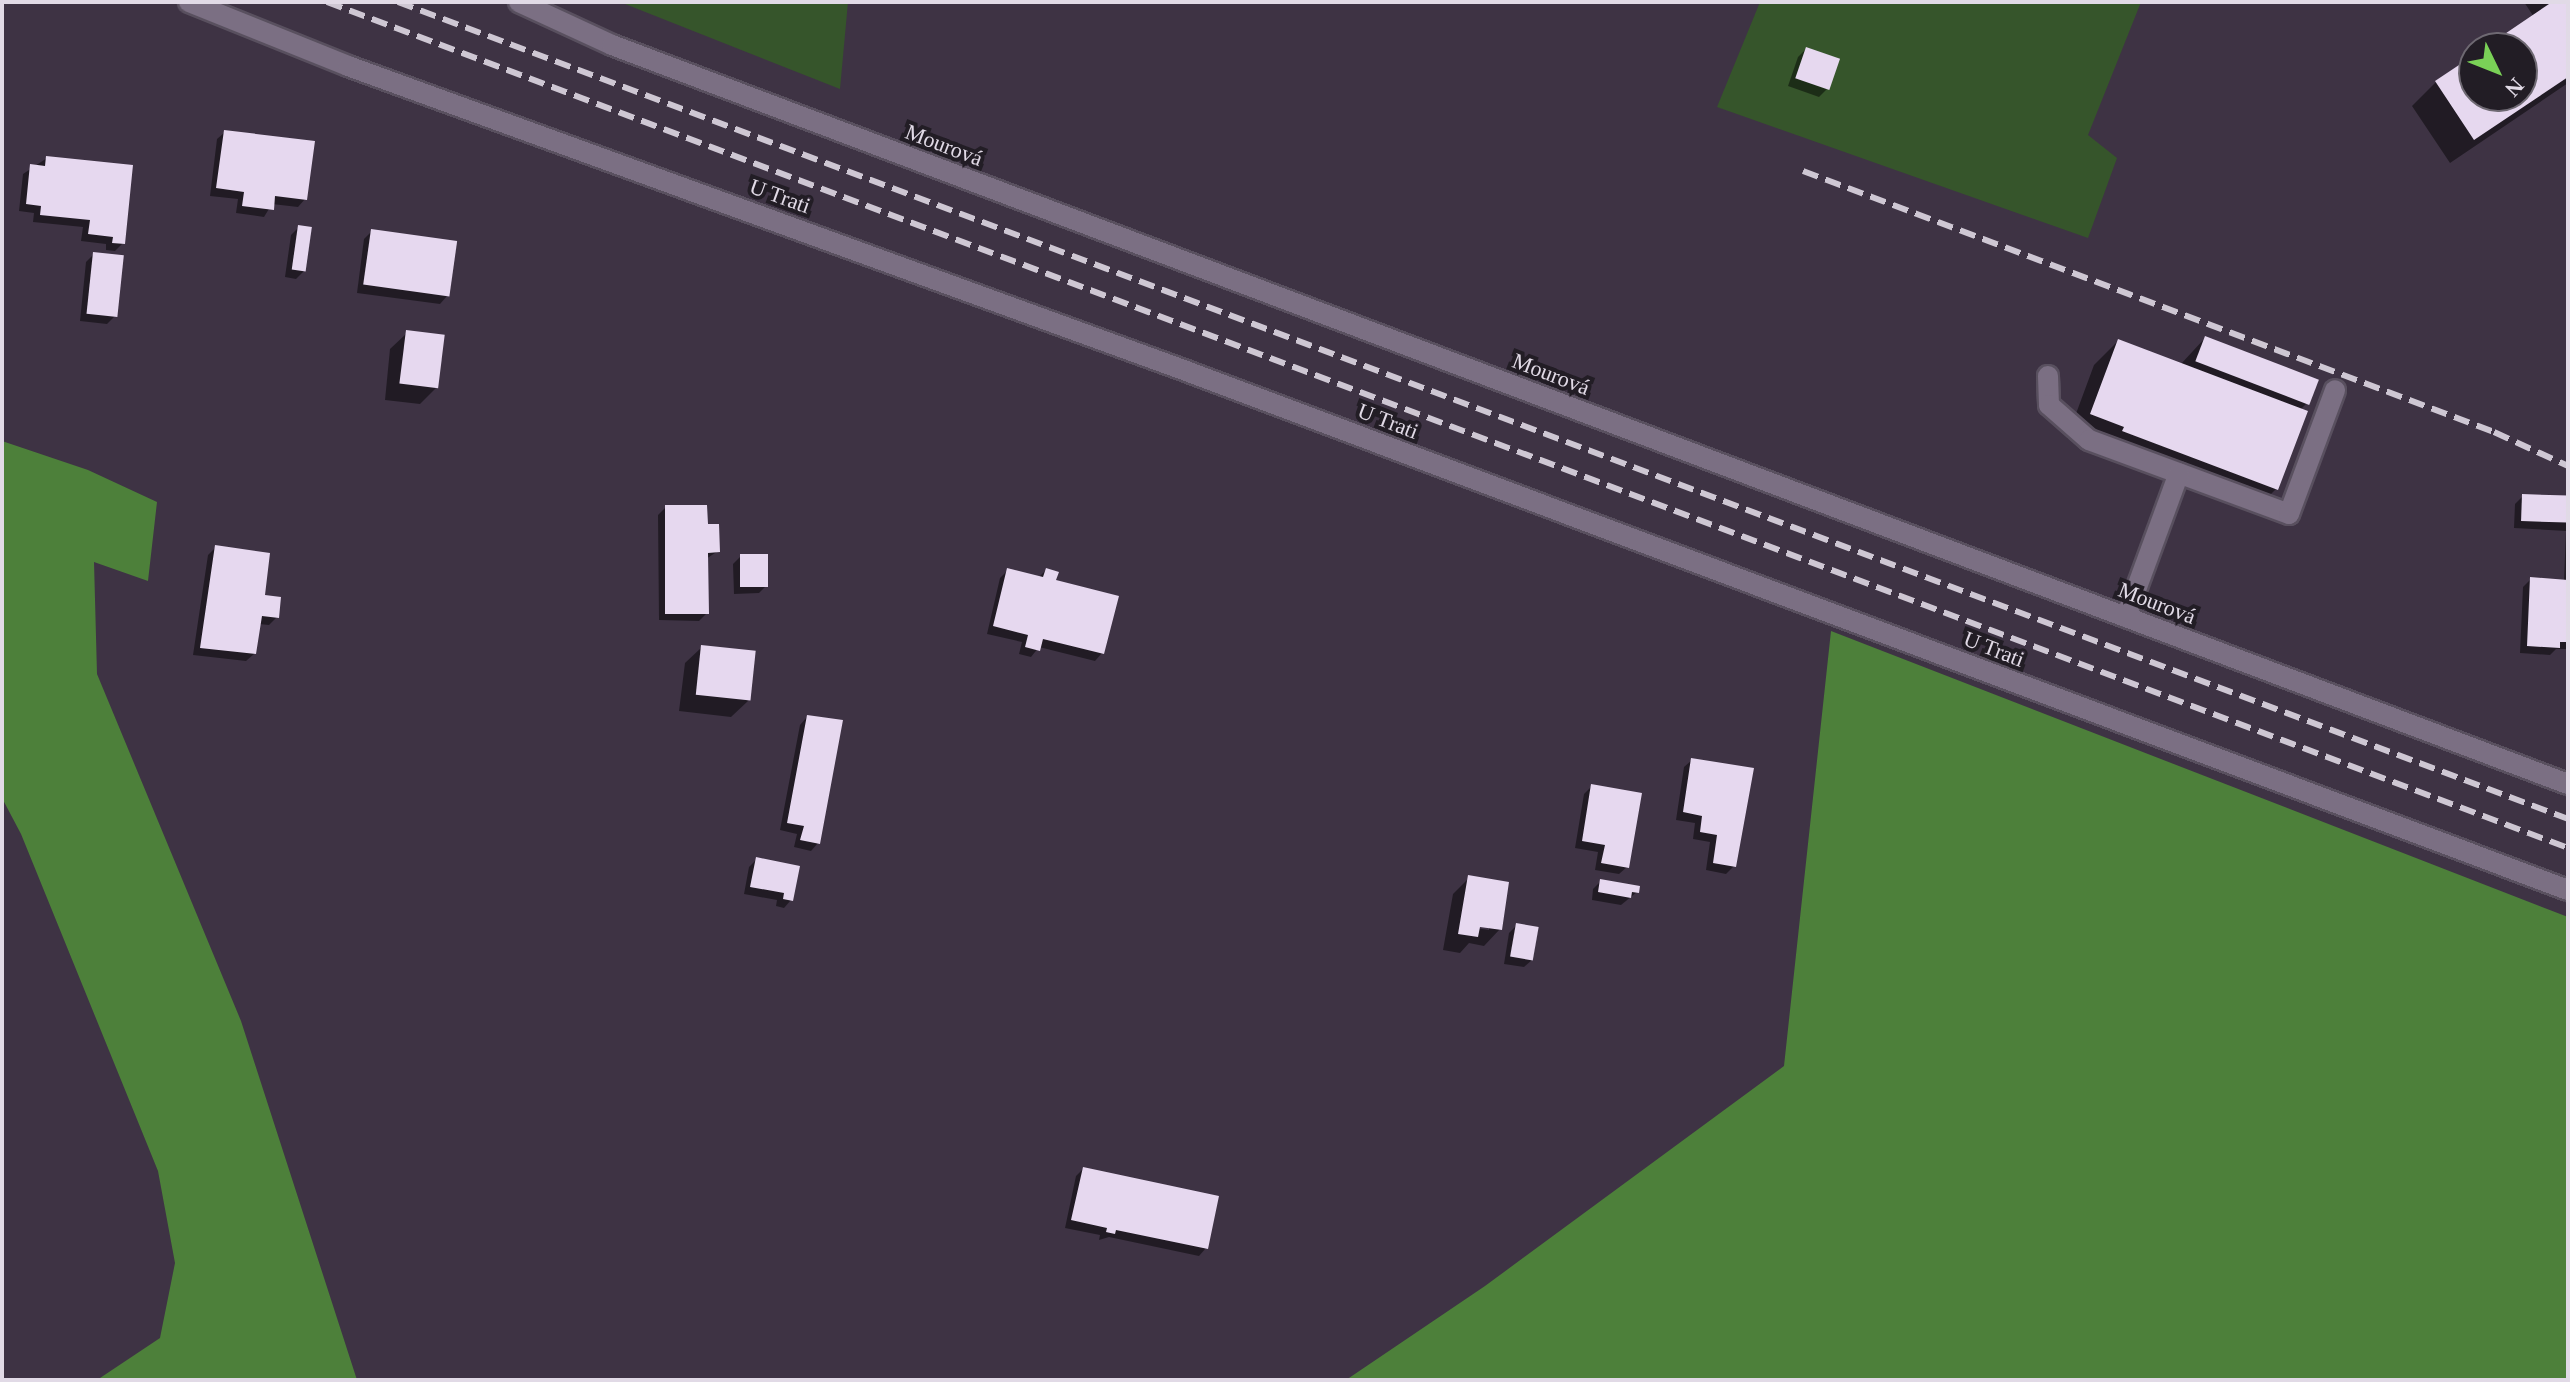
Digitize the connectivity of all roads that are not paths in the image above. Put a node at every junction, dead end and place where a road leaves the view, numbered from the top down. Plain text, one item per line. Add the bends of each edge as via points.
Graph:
1 (189, 2) edge
2 (519, 2) edge
3 (2048, 376) dead end
4 (2335, 390) dead end
5 (2179, 473) junction
6 (2126, 617) junction
7 (2568, 784) edge
8 (2568, 890) edge

1 - 8 street, U Trati via 348,66 1189,372
2 - 6 street, Mourová via 612,45
3 - 5 street via 2049,405 2089,440
4 - 5 street via 2289,514
5 - 6 street
6 - 7 street, Mourová

